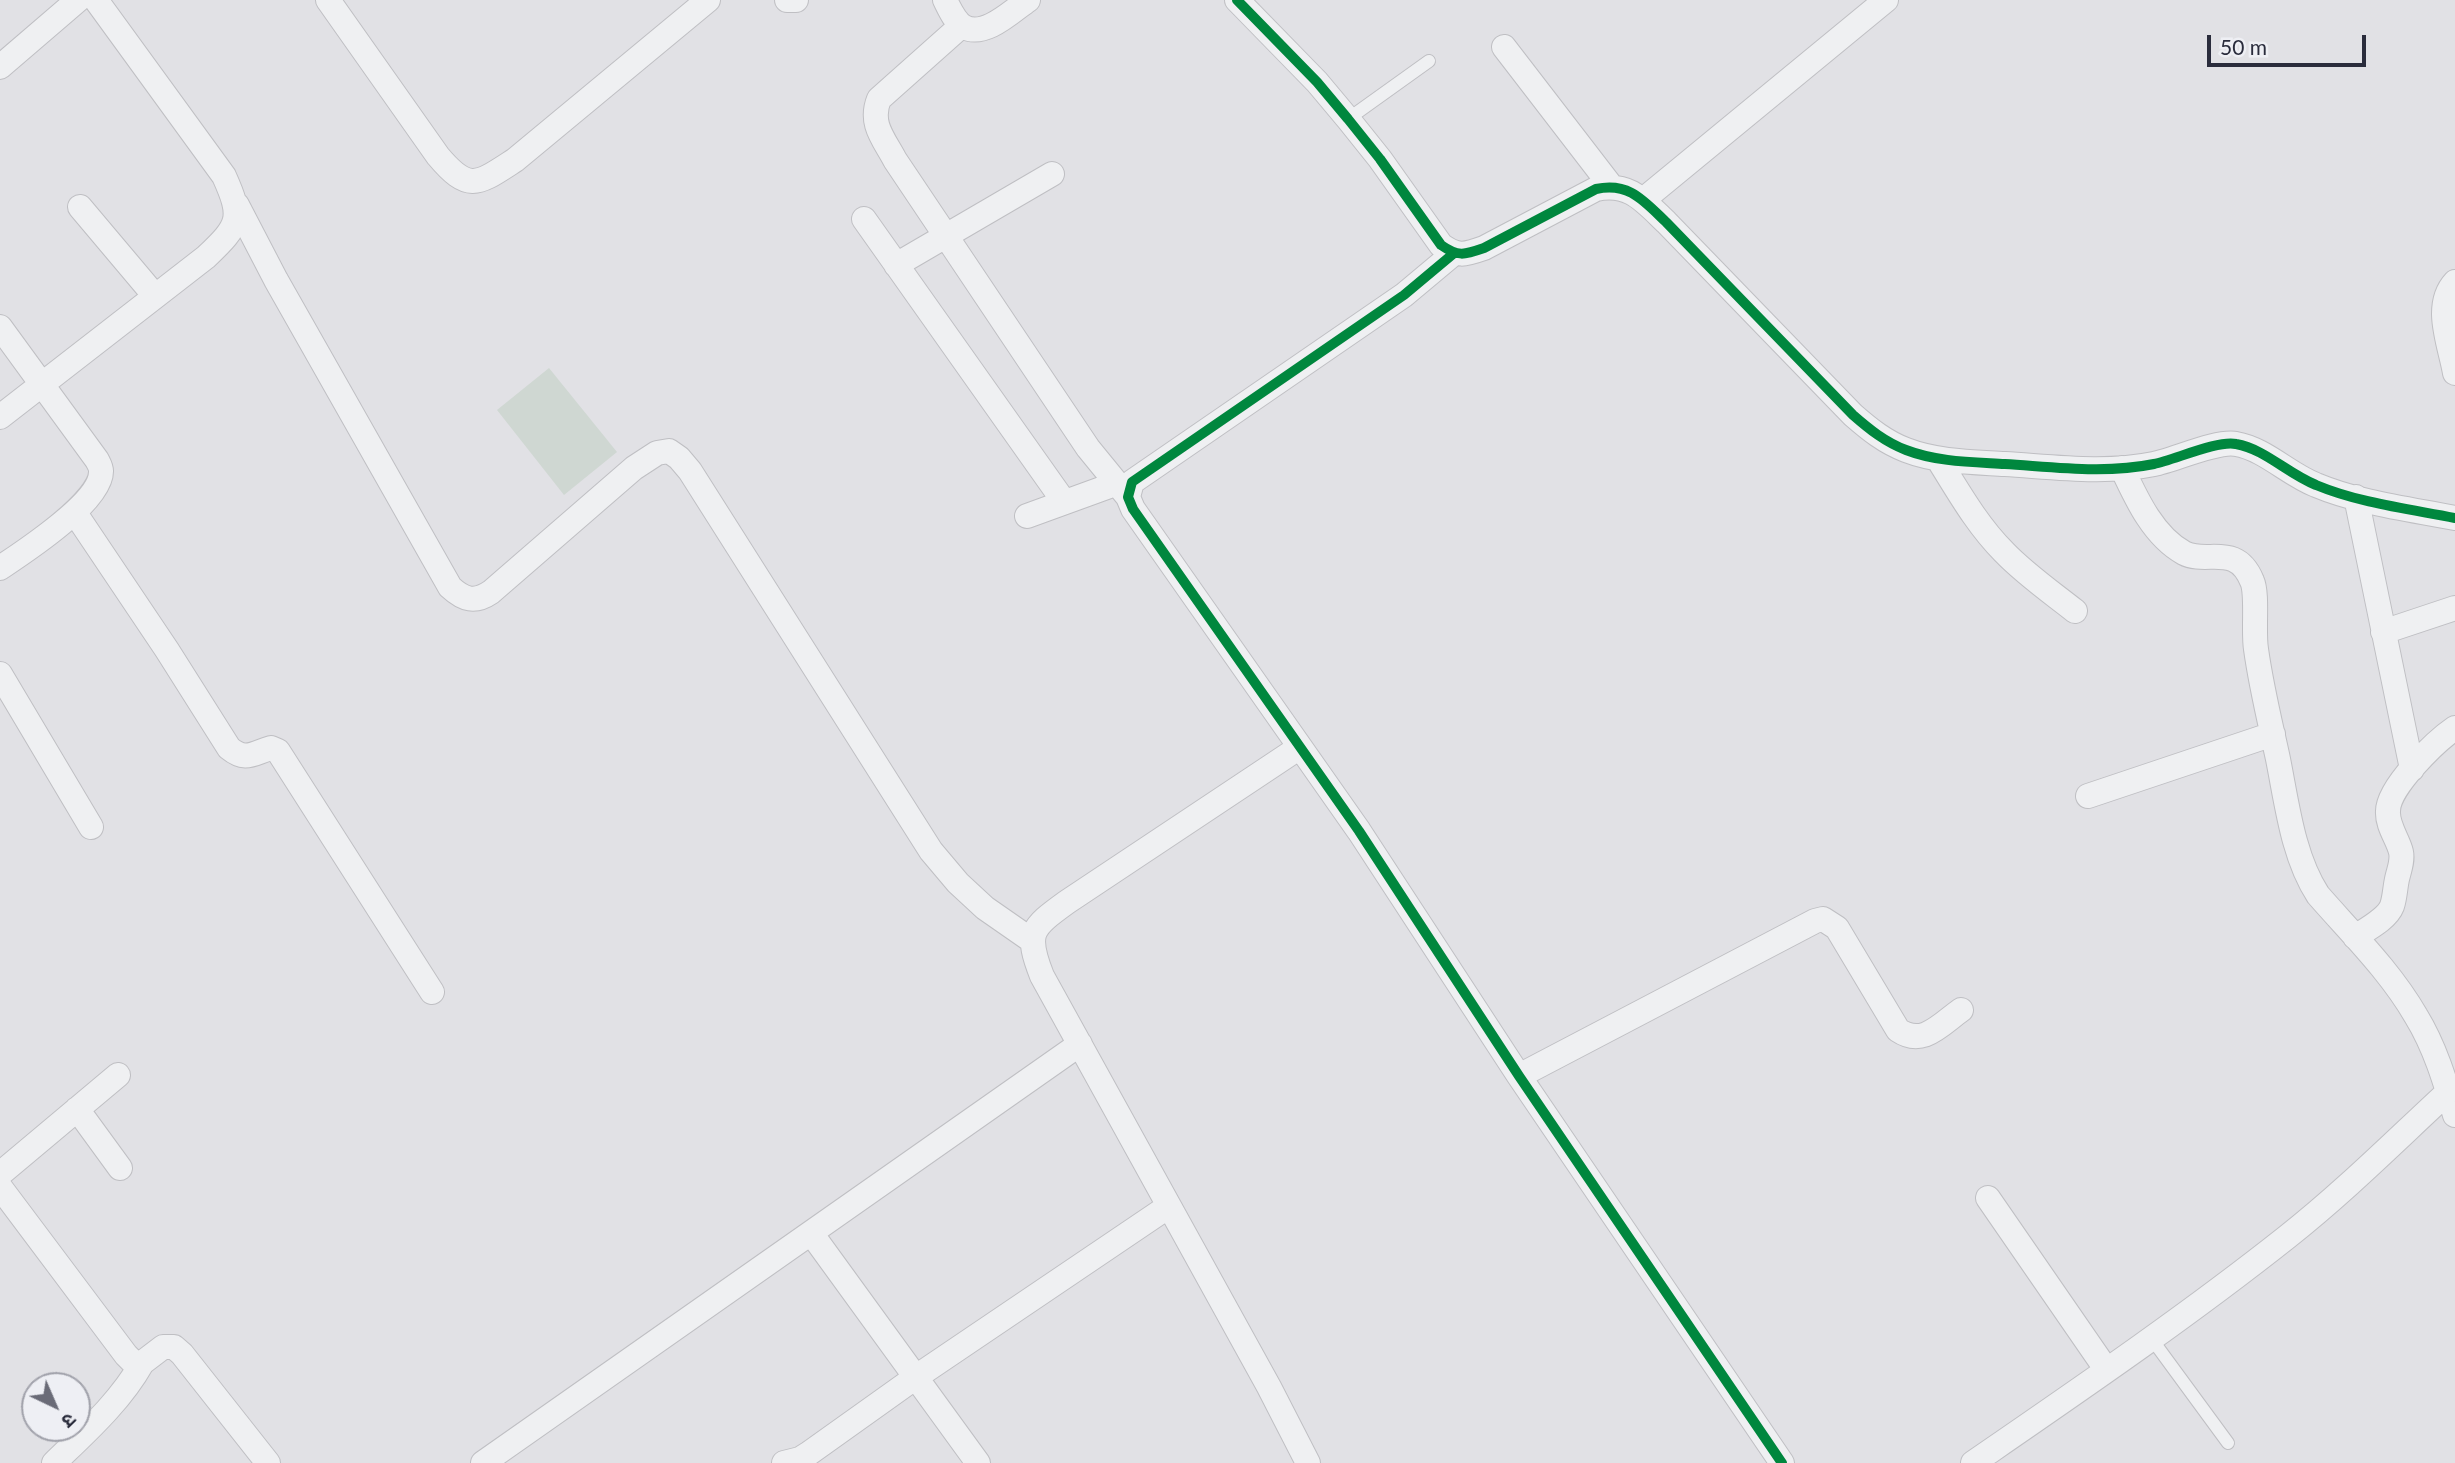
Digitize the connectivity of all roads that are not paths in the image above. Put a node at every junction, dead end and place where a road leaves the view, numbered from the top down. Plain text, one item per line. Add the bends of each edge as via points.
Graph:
1 (78, 0) edge
2 (96, 0) edge
3 (328, 0) edge
4 (708, 0) edge
5 (787, 0) edge
6 (796, 0) edge
7 (944, 0) edge
8 (1028, 0) edge
9 (1237, 0) edge
10 (1886, 0) edge
11 (961, 26) junction
12 (1504, 47) dead end
13 (1429, 61) dead end
14 (0, 66) edge
15 (1348, 119) junction
16 (1052, 174) dead end
17 (1611, 186) junction
18 (1643, 201) junction
19 (237, 205) junction
20 (80, 206) dead end
21 (864, 219) dead end
22 (946, 236) junction
23 (1453, 254) junction
24 (896, 264) junction
25 (2455, 282) edge
26 (155, 296) junction
27 (0, 327) edge
28 (2455, 373) edge
29 (41, 383) junction
30 (0, 417) edge
31 (1938, 459) junction
32 (2122, 468) junction
33 (1122, 491) junction
34 (1060, 496) dead end
35 (2356, 497) junction
36 (75, 513) junction
37 (1027, 516) dead end
38 (2453, 521) edge
39 (0, 568) edge
40 (2455, 608) edge
41 (2075, 611) dead end
42 (2383, 632) junction
43 (0, 674) edge
44 (2455, 729) edge
45 (2273, 734) junction
46 (1300, 747) junction
47 (2412, 769) junction
48 (2088, 796) dead end
49 (91, 827) dead end
50 (2356, 937) junction
51 (1031, 940) junction
52 (432, 992) dead end
53 (1961, 1010) dead end
54 (1080, 1044) junction
55 (118, 1075) dead end
56 (1519, 1076) junction
57 (2452, 1103) edge
58 (77, 1109) junction
59 (120, 1168) dead end
60 (0, 1174) edge
61 (0, 1187) edge
62 (1988, 1198) dead end
63 (1169, 1206) junction
64 (811, 1233) junction
65 (2151, 1338) junction
66 (142, 1363) junction
67 (2106, 1369) junction
68 (916, 1377) junction
69 (2228, 1443) dead end
70 (1975, 1462) edge
71 (54, 1463) edge
72 (268, 1463) edge
73 (483, 1463) edge
74 (784, 1463) edge
75 (978, 1463) edge
76 (1308, 1463) edge
77 (1782, 1463) edge

1 - 14 street
2 - 19 street via 224,176
3 - 4 street via 438,156 455,176 471,181 486,179 515,160
5 - 6 street
7 - 11 street
8 - 11 street via 982,28
9 - 15 street
10 - 18 street
11 - 22 street via 879,99 874,112 895,160
12 - 17 street
13 - 15 lane
15 - 23 street via 1431,233
16 - 22 street
17 - 18 street via 1623,187
17 - 23 street via 1596,189 1484,248
18 - 31 street via 1853,415 1895,445
19 - 26 street via 236,222 226,238
19 - 51 street via 450,587 473,600 491,592 634,468 656,453 669,451 690,471 932,851 985,908
20 - 26 street
21 - 24 street
22 - 24 street
22 - 33 street via 1087,448
23 - 33 street via 1421,282
24 - 34 street
25 - 28 street via 2447,291 2443,314
26 - 29 street
27 - 29 street
29 - 30 street
29 - 36 street via 101,471
31 - 32 street
31 - 41 street via 2001,550
32 - 35 street via 2232,443 2257,451 2316,485
32 - 45 street via 2141,508 2172,544 2191,556 2229,557 2249,574 2254,584 2256,651
33 - 37 street
33 - 46 street
35 - 38 street
35 - 42 street
36 - 39 street
36 - 52 street via 229,748 246,757 271,748 278,751
40 - 42 street
42 - 47 street
43 - 49 street
44 - 47 street
45 - 48 street
45 - 50 street via 2309,881
46 - 51 street via 1045,918
46 - 56 street
47 - 50 street via 2387,809 2402,853 2393,904
50 - 57 street via 2417,1017 2442,1069
51 - 54 street via 1042,976
53 - 56 street via 1929,1033 1908,1037 1898,1030 1837,928 1823,919
54 - 63 street
54 - 64 street
55 - 58 street
56 - 77 street
57 - 65 street
58 - 59 street
58 - 60 street
61 - 66 street via 126,1355 134,1363
62 - 67 street
63 - 68 street
63 - 76 street
64 - 68 street
64 - 73 street
65 - 67 street
65 - 69 lane
66 - 71 street via 117,1400
66 - 72 street via 163,1347 174,1347 183,1354
67 - 70 street
68 - 74 street via 800,1459
68 - 75 street

